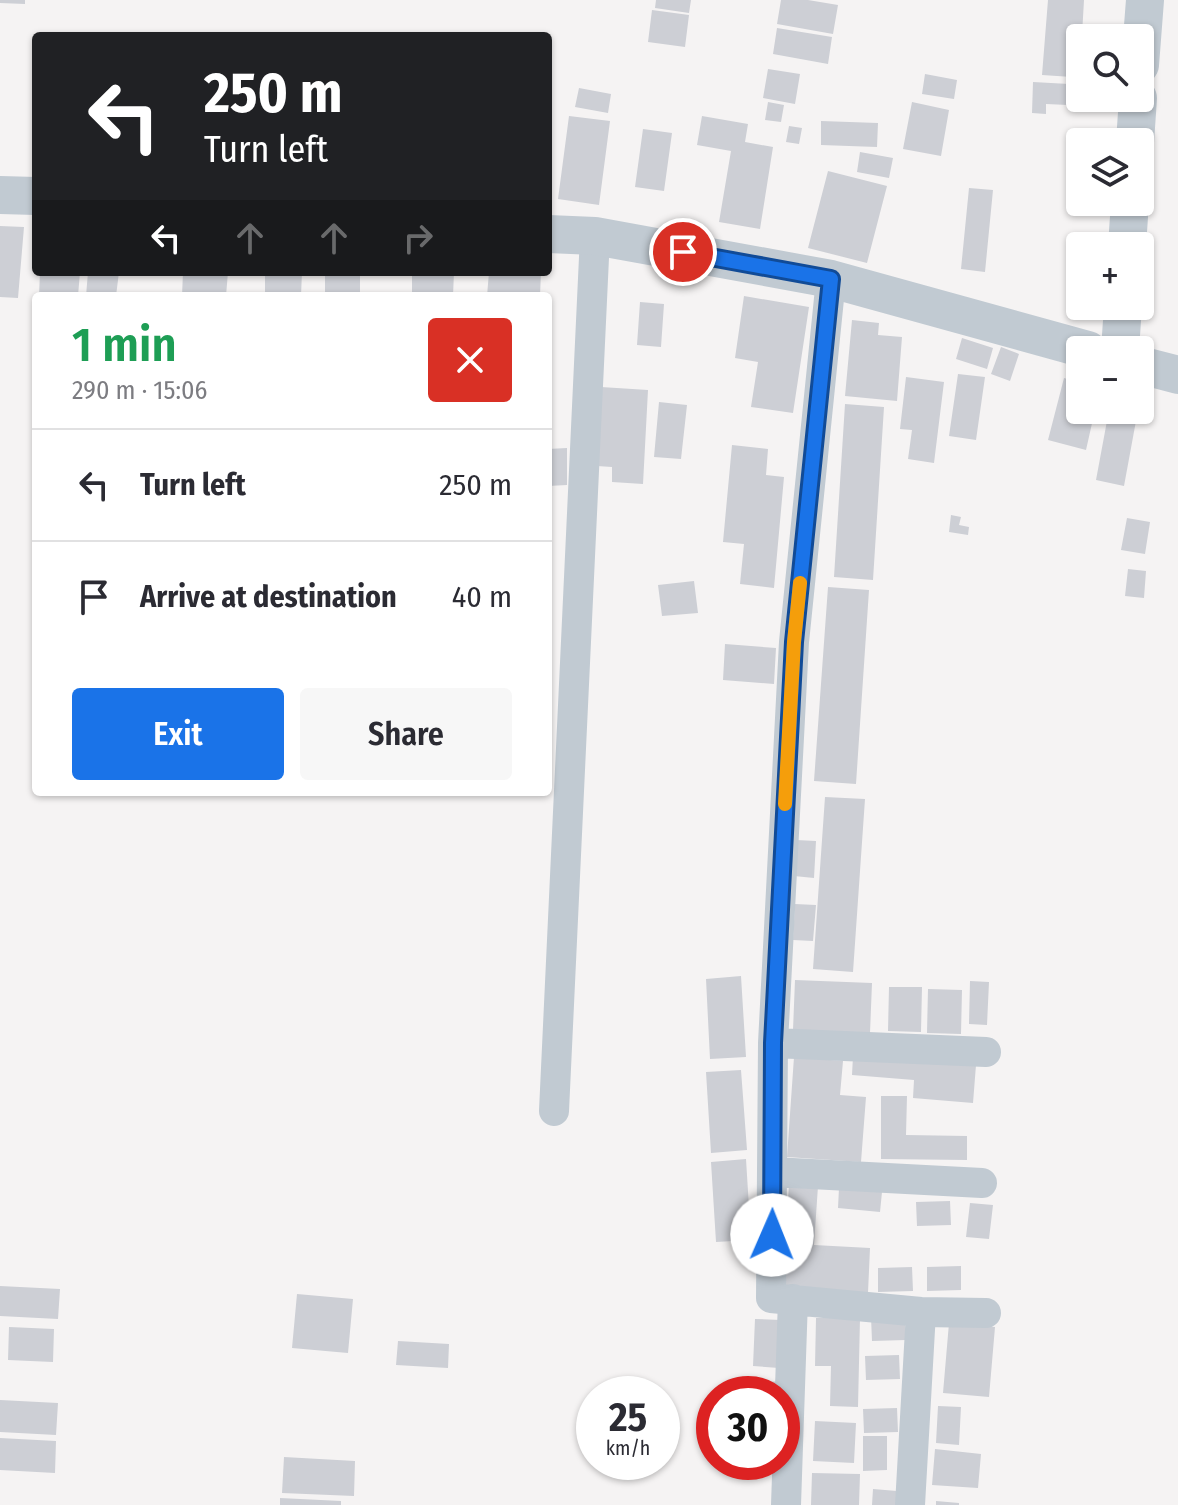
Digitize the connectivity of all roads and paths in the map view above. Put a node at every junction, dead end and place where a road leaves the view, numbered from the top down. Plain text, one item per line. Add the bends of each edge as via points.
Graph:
1 (1145, 0) edge
2 (1143, 24) edge
3 (0, 195) edge
4 (32, 196) edge
5 (552, 234) edge
6 (595, 236) junction
7 (831, 279) junction
8 (1066, 344) edge
9 (1154, 369) edge
10 (1178, 375) edge
11 (773, 1043) junction
12 (986, 1052) dead end
13 (554, 1111) dead end
14 (773, 1172) junction
15 (982, 1183) dead end
16 (793, 1299) junction
17 (921, 1312) junction
18 (986, 1313) dead end
19 (786, 1505) edge
20 (910, 1505) edge

1 - 2 street
3 - 4 street
5 - 6 street
6 - 7 street
6 - 13 street
7 - 8 street
7 - 11 street via 794,642
9 - 10 street
11 - 12 street
11 - 14 street
14 - 15 street
14 - 16 street via 771,1298
16 - 17 street
16 - 19 street
17 - 18 street
17 - 20 street

